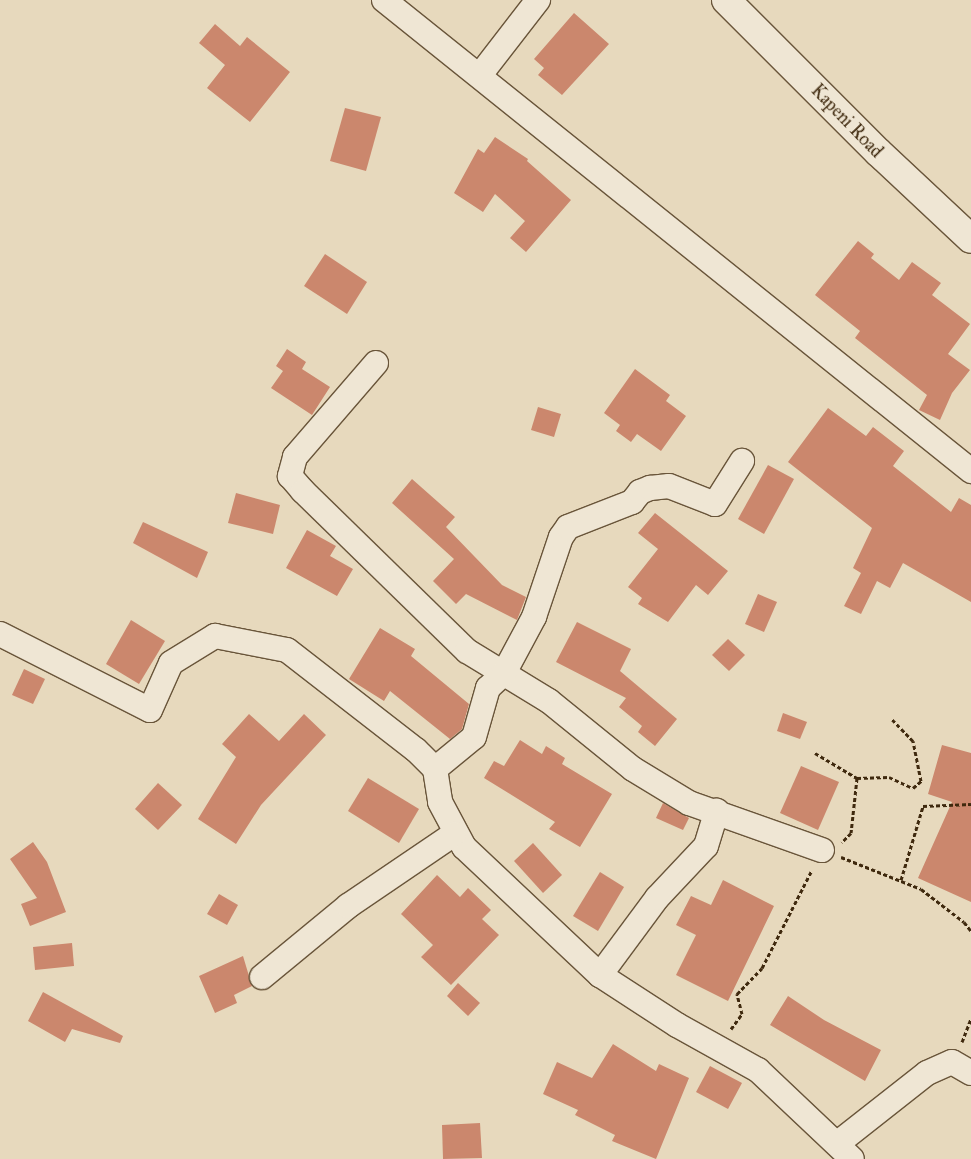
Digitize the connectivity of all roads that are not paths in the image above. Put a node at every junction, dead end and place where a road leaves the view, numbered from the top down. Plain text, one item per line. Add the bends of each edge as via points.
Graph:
1 (384, 0) edge
2 (538, 0) edge
3 (726, 0) edge
4 (480, 75) junction
5 (971, 239) edge
6 (376, 363) dead end
7 (742, 460) dead end
8 (971, 471) edge
9 (0, 634) edge
10 (504, 673) junction
11 (435, 769) junction
12 (717, 811) junction
13 (454, 834) junction
14 (822, 850) road end
15 (600, 975) junction
16 (262, 977) dead end
17 (971, 1073) edge
18 (845, 1151) edge

1 - 4 street
2 - 4 street
3 - 5 main road, Kapeni Road via 878,152
4 - 8 street
6 - 10 street via 295,456 290,476 428,617 467,651
7 - 10 street via 715,504 669,486 650,488 627,505 568,527 561,538 534,617
9 - 11 street via 150,710 172,663 215,636 287,650 416,750
10 - 11 street via 488,688 474,736
10 - 12 street via 564,713 634,769 689,803
11 - 13 street via 440,802
12 - 14 street
12 - 15 street via 706,846 657,898
13 - 15 street
13 - 16 street via 348,906
15 - 18 street via 758,1070
17 - 18 street via 952,1062 927,1073

